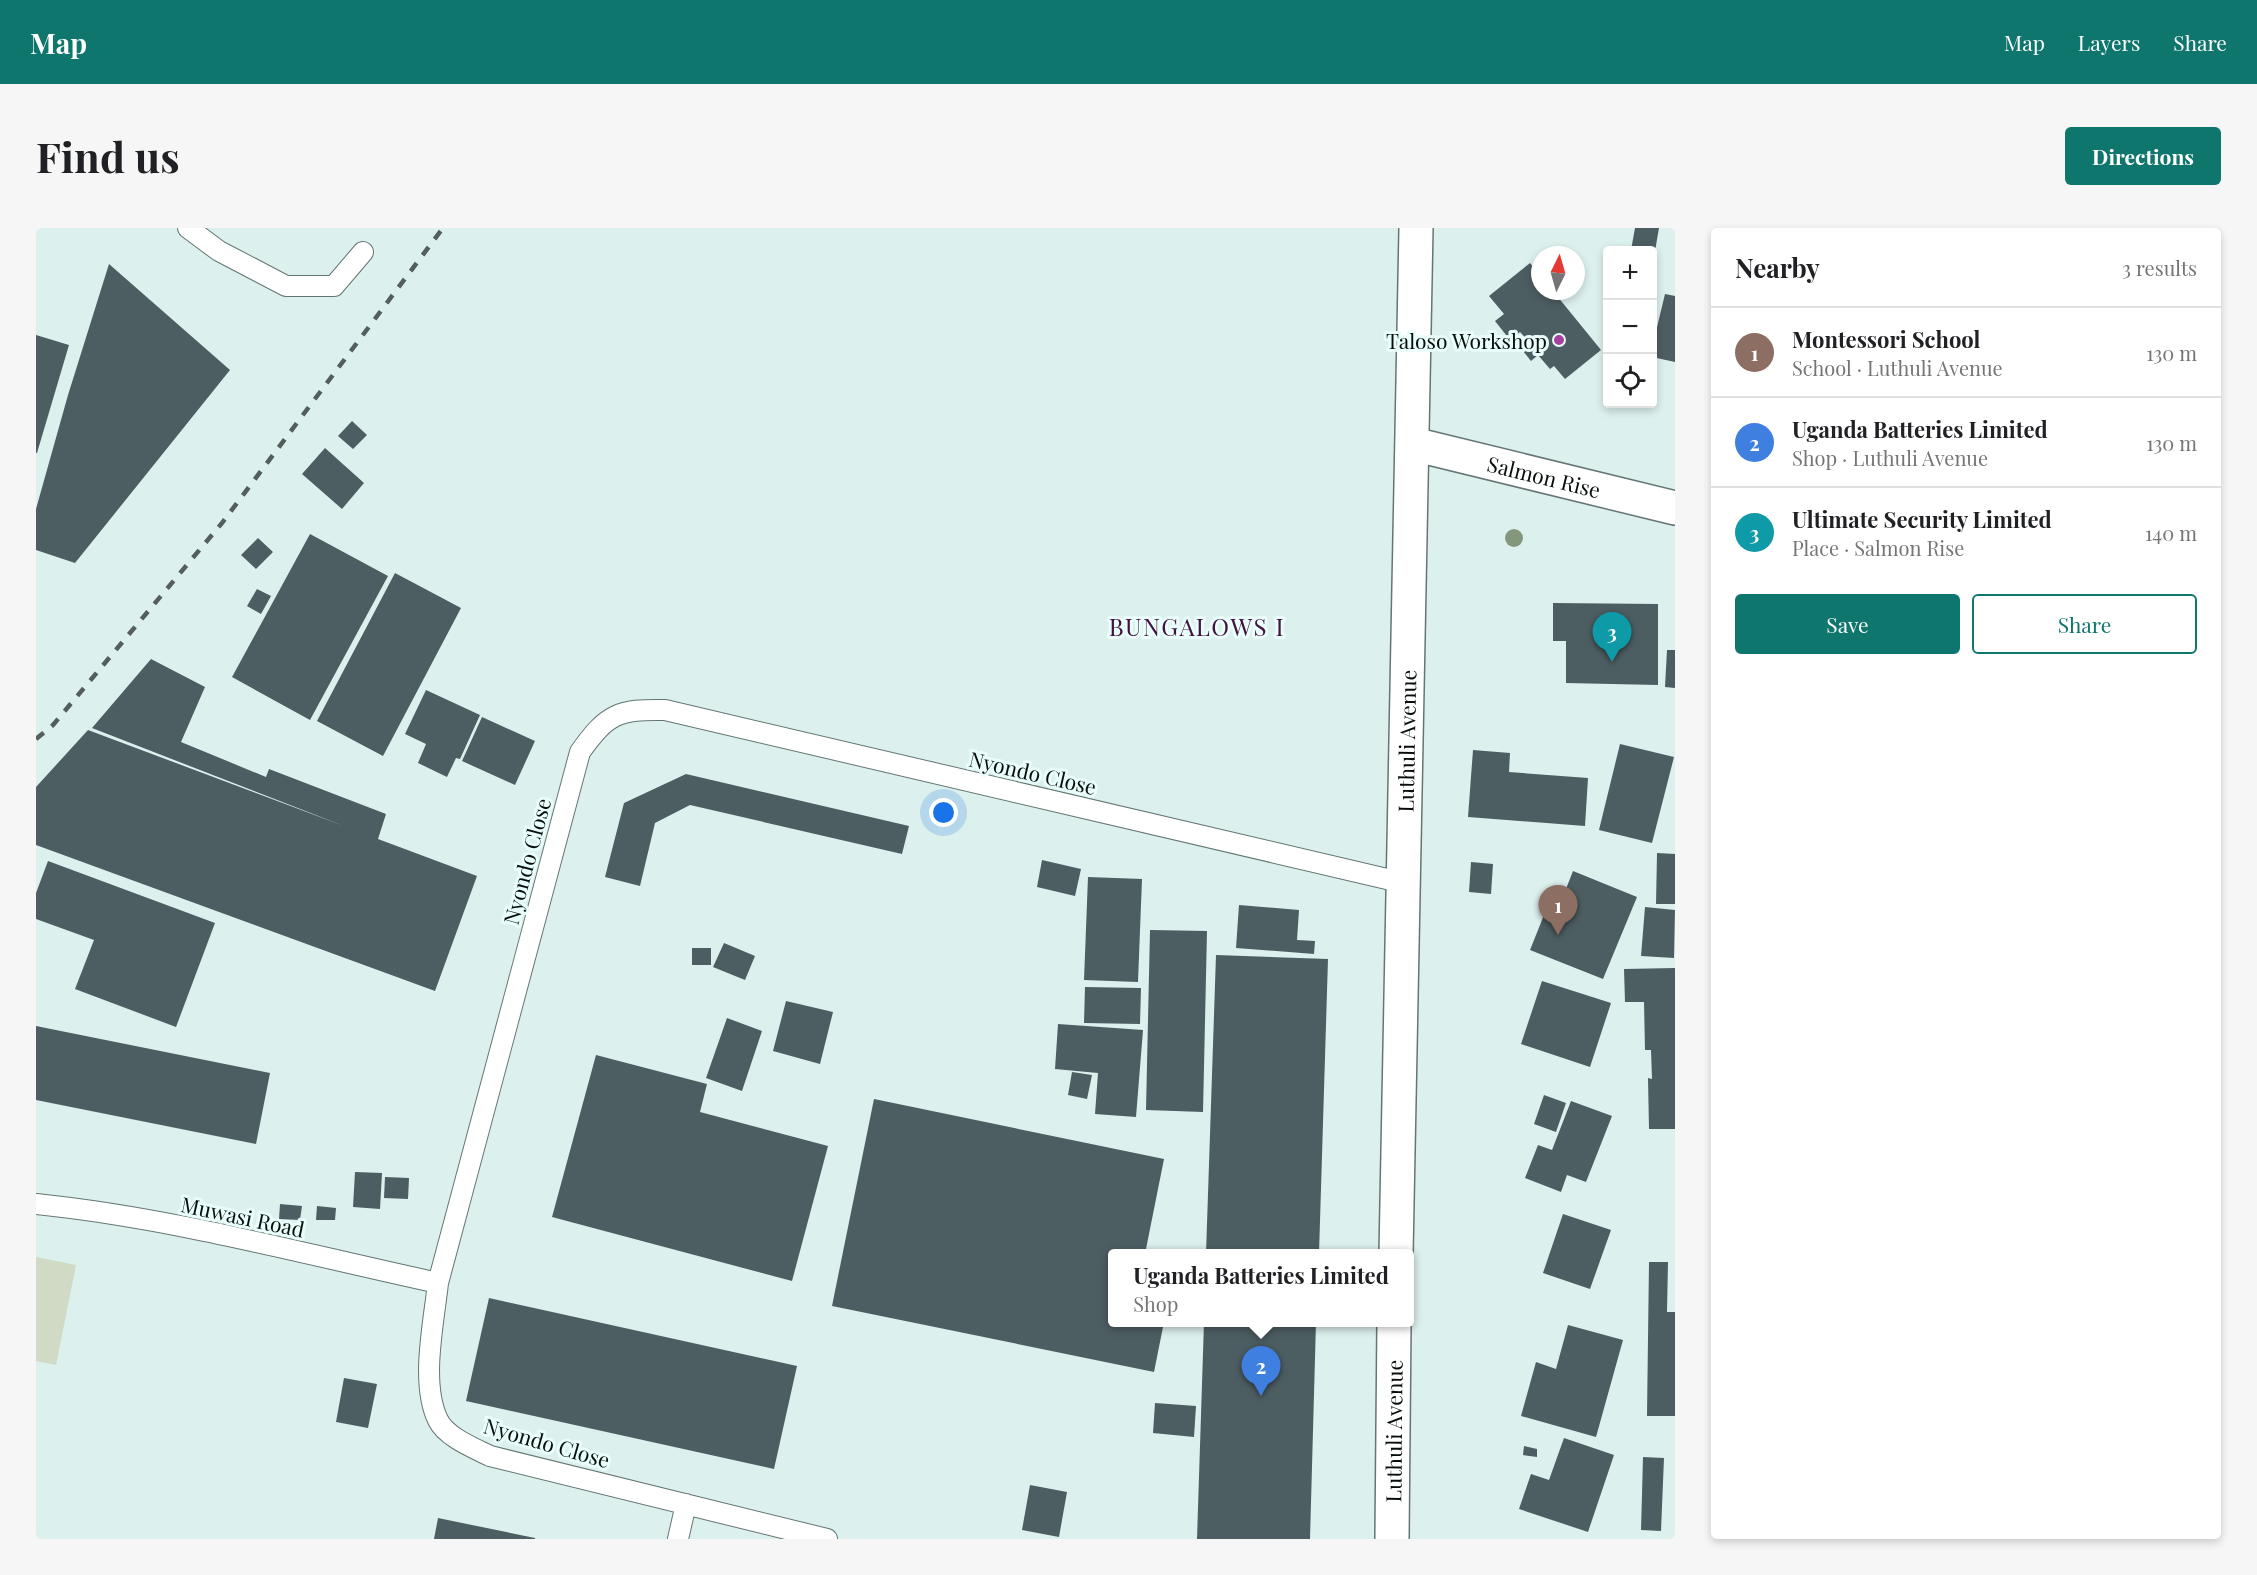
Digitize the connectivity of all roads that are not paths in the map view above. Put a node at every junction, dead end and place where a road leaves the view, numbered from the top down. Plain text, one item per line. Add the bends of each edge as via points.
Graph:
1 (188, 228) edge
2 (1416, 228) edge
3 (363, 252) dead end
4 (1413, 444) junction
5 (1675, 508) edge
6 (1404, 883) junction
7 (36, 1204) edge
8 (1396, 1249) edge
9 (438, 1283) junction
10 (1394, 1327) edge
11 (686, 1504) junction
12 (678, 1539) edge
13 (827, 1539) edge
14 (1392, 1539) edge

1 - 3 lane via 219,251 286,286 334,286
2 - 4 street, Luthuli Avenue
4 - 5 street, Salmon Rise
4 - 6 street, Luthuli Avenue
6 - 8 street, Luthuli Avenue
6 - 9 lane, Nyondo Close via 665,710 615,715 596,729 580,752
7 - 9 lane, Muwasi Road via 111,1213 229,1236
9 - 11 lane, Nyondo Close via 430,1393 438,1421 457,1439 490,1456
10 - 14 street, Luthuli Avenue
11 - 12 lane
11 - 13 lane, Nyondo Close

